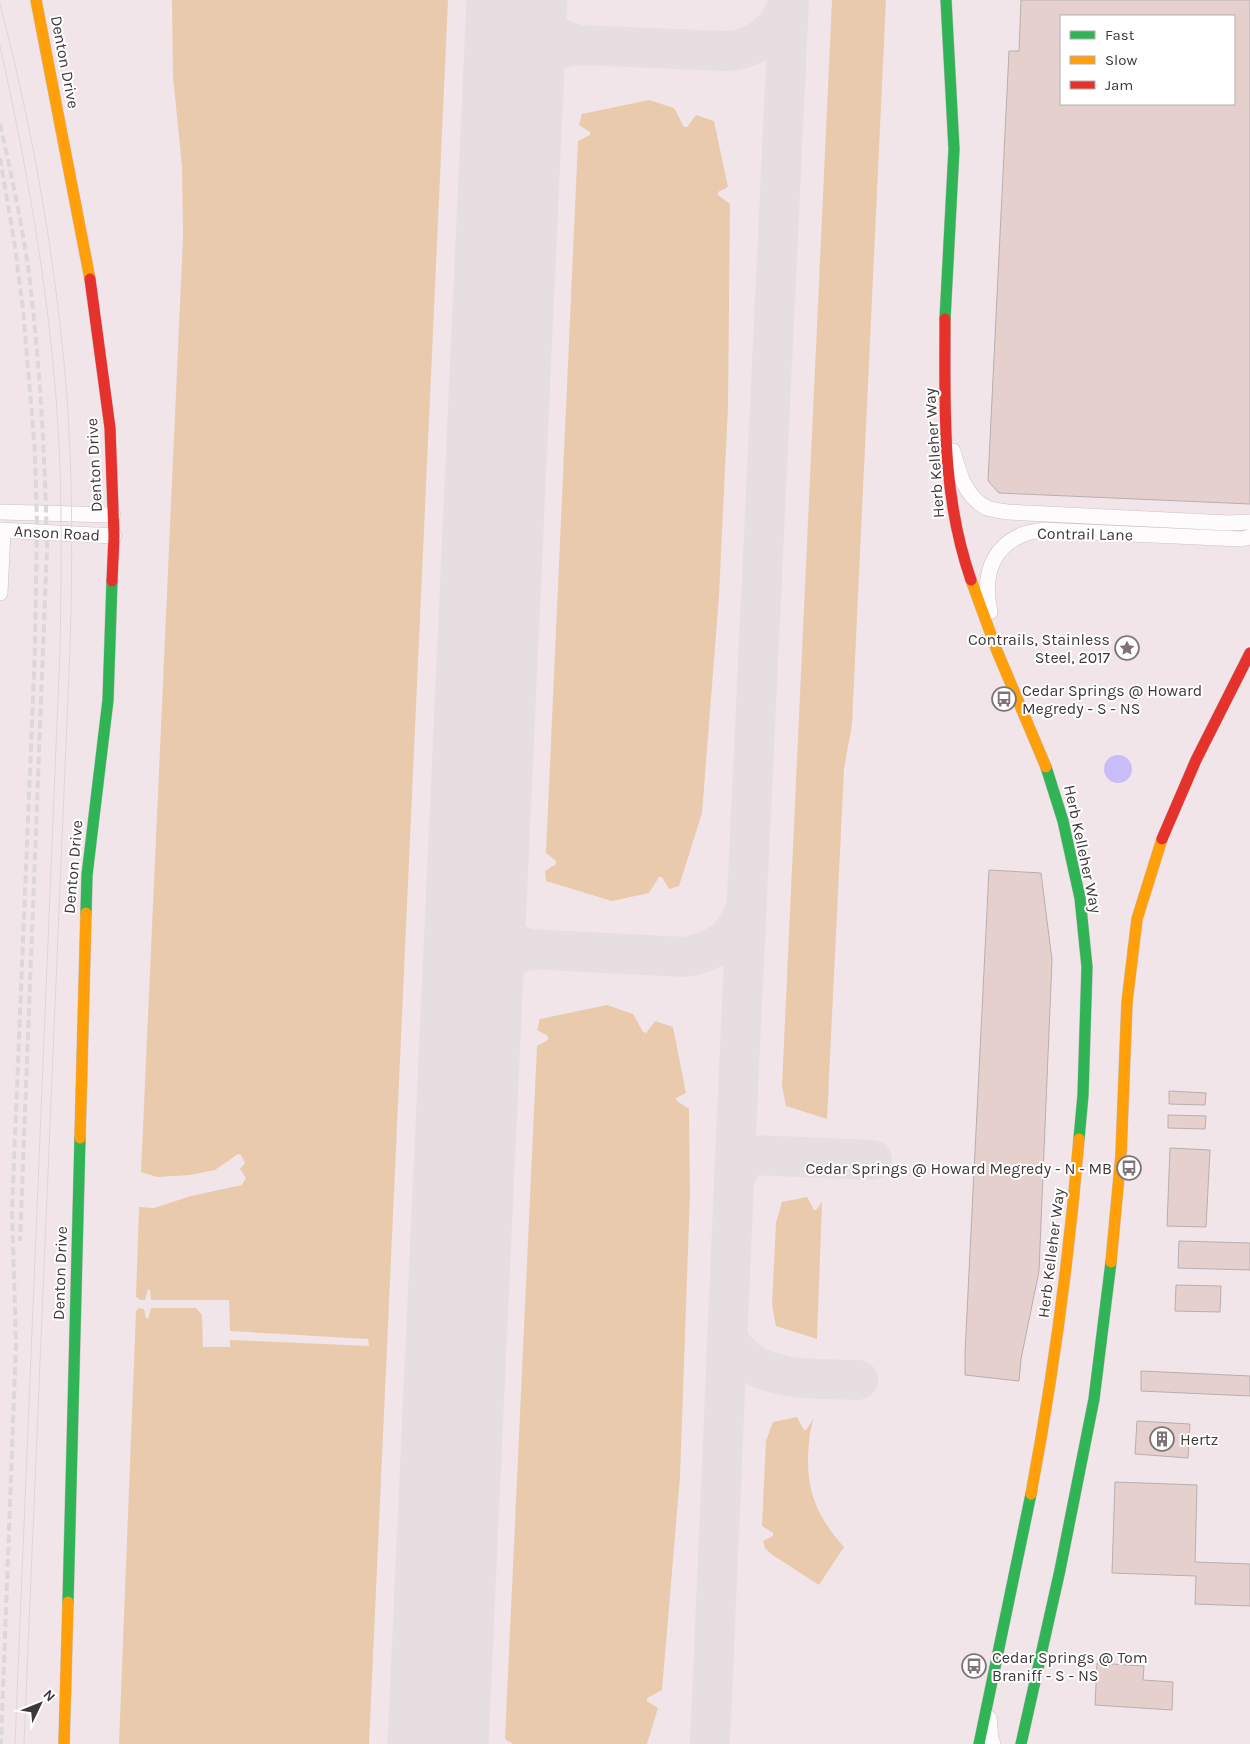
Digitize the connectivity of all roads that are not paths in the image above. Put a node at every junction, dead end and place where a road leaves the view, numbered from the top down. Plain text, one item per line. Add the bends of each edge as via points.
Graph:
1 (36, 0) edge
2 (946, 0) edge
3 (945, 426) junction
4 (0, 512) edge
5 (113, 515) junction
6 (1250, 522) edge
7 (1, 531) edge
8 (114, 536) junction
9 (1247, 541) edge
10 (0, 593) edge
11 (998, 651) junction
12 (1249, 653) edge
13 (987, 1704) junction
14 (64, 1744) edge
15 (979, 1744) edge
16 (993, 1744) edge
17 (1021, 1744) edge

1 - 5 main road, Denton Drive via 94,297 110,428
2 - 3 main road, Herb Kelleher Way via 954,149 945,307
3 - 6 street, Contrail Lane via 961,478 971,496 988,508 1007,512
3 - 11 main road, Herb Kelleher Way via 955,526
4 - 5 street, Anson Road
5 - 8 main road, Denton Drive
7 - 8 street, Anson Road
7 - 10 street
8 - 14 main road, Denton Drive via 108,700 86,875
9 - 11 street, Contrail Lane via 1043,530 1024,534 1005,545 994,558 988,574 987,597
11 - 13 main road, Herb Kelleher Way via 1050,776 1063,821 1080,898 1086,967 1086,1020 1072,1228 1050,1392
12 - 17 main road via 1168,823 1156,852 1137,919 1127,1002 1114,1237 1094,1399
13 - 15 main road, Herb Kelleher Way
13 - 16 street

